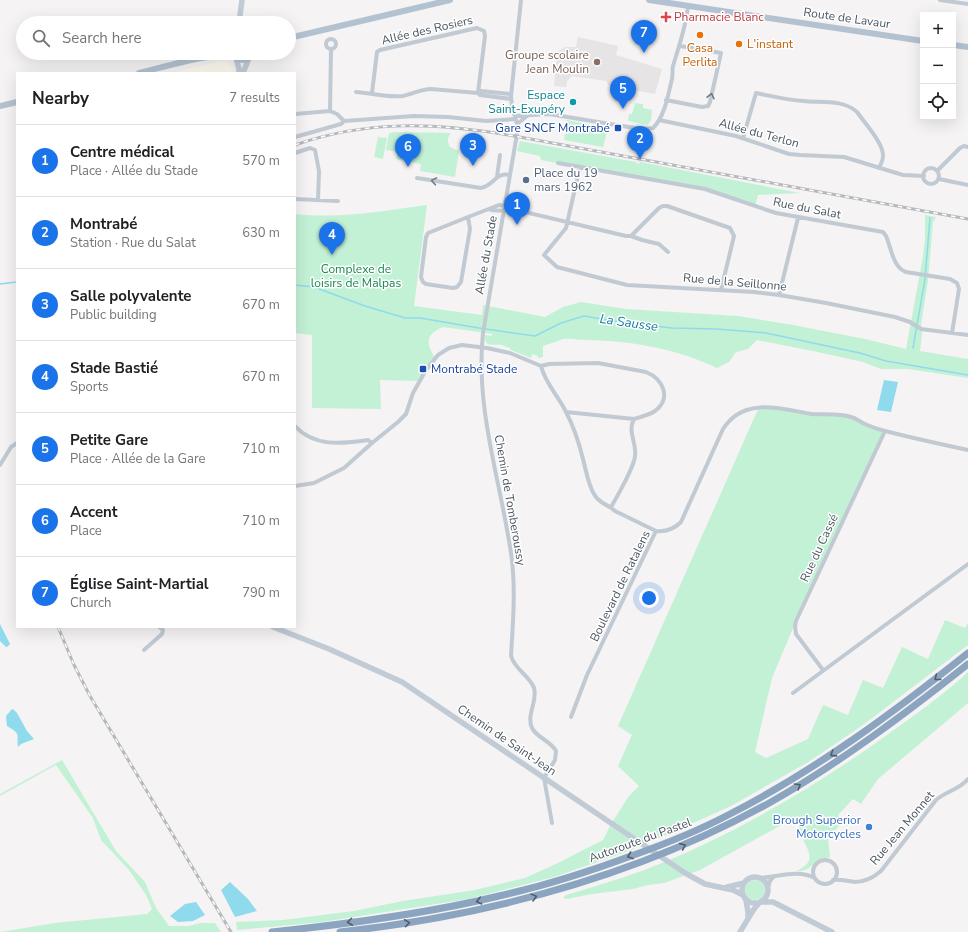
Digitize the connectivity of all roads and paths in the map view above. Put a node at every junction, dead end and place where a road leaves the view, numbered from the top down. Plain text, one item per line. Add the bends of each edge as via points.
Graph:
1 (242, 0) edge
2 (450, 0) edge
3 (521, 0) edge
4 (649, 0) edge
5 (940, 0) edge
6 (968, 4) edge
7 (688, 6) junction
8 (240, 16) edge
9 (296, 36) edge
10 (920, 40) edge
11 (956, 45) edge
12 (680, 46) junction
13 (968, 47) edge
14 (331, 50) dead end
15 (194, 60) edge
16 (236, 60) edge
17 (249, 60) edge
18 (143, 72) edge
19 (238, 72) edge
20 (243, 72) edge
21 (356, 92) dead end
22 (478, 93) junction
23 (372, 94) junction
24 (512, 94) junction
25 (511, 99) junction
26 (666, 100) junction
27 (16, 102) edge
28 (0, 106) edge
29 (330, 111) junction
30 (296, 114) edge
31 (527, 116) junction
32 (516, 118) junction
33 (659, 120) junction
34 (344, 121) junction
35 (518, 124) junction
36 (296, 138) edge
37 (743, 138) junction
38 (968, 147) edge
39 (296, 153) edge
40 (500, 155) dead end
41 (558, 163) dead end
42 (580, 167) junction
43 (879, 168) junction
44 (937, 170) junction
45 (510, 175) junction
46 (497, 176) junction
47 (924, 176) junction
48 (417, 178) dead end
49 (939, 179) junction
50 (968, 185) edge
51 (296, 199) edge
52 (318, 200) junction
53 (338, 201) dead end
54 (504, 208) junction
55 (468, 217) junction
56 (798, 218) junction
57 (567, 222) junction
58 (631, 236) junction
59 (668, 252) dead end
60 (721, 290) junction
61 (779, 295) junction
62 (952, 333) junction
63 (968, 335) edge
64 (481, 348) junction
65 (541, 366) junction
66 (566, 412) junction
67 (634, 419) junction
68 (296, 427) edge
69 (885, 431) junction
70 (372, 443) junction
71 (16, 444) edge
72 (968, 450) edge
73 (0, 465) edge
74 (296, 486) edge
75 (611, 507) junction
76 (656, 530) junction
77 (968, 564) edge
78 (160, 628) edge
79 (276, 628) edge
80 (144, 650) dead end
81 (968, 653) edge
82 (968, 664) edge
83 (823, 670) junction
84 (793, 693) dead end
85 (571, 717) dead end
86 (544, 778) junction
87 (968, 779) edge
88 (552, 823) dead end
89 (814, 868) junction
90 (837, 872) junction
91 (800, 874) junction
92 (776, 875) junction
93 (759, 878) junction
94 (815, 878) junction
95 (833, 880) junction
96 (847, 880) junction
97 (744, 883) junction
98 (720, 887) junction
99 (768, 889) junction
100 (744, 897) junction
101 (760, 902) junction
102 (790, 910) junction
103 (748, 919) junction
104 (272, 932) edge
105 (340, 932) edge
106 (740, 932) edge
107 (832, 932) edge

1 - 8 street
2 - 9 main road
3 - 24 street
4 - 7 main road, Route de Lavaur
5 - 6 street
7 - 10 main road, Route de Lavaur
7 - 12 street
11 - 13 main road
12 - 26 street
26 -> 12 street via 702,107 708,106 710,102 721,53
14 - 29 street
15 - 18 main road
16 - 19 street
17 - 20 street
21 - 23 street
22 - 23 street via 424,89 404,96
22 - 23 street, Allée des Rosiers via 485,36 484,31 477,28 380,50 377,52
22 - 24 street via 481,91
22 - 25 street
24 - 25 street
25 - 32 street
26 - 33 street
27 - 28 main road
29 - 30 street
29 - 34 street via 338,114
31 - 32 street
31 - 33 street via 562,116 641,129 653,128
31 - 35 street
32 - 34 street via 489,121 414,116
32 - 35 street
33 - 37 street, Allée du Terlon
34 - 36 street
35 - 45 street, Allée du Stade
37 - 43 street, Allée du Terlon via 789,154 844,157
37 - 43 street via 756,93 783,99 841,104 857,112 878,143 883,157
38 - 44 street via 960,148
39 - 52 street via 310,148 315,150 319,171
40 - 46 street
41 - 42 street, Rue du Salat
42 - 56 street, Rue du Salat via 705,189
42 - 57 street
43 - 47 street, Allée du Terlon via 903,175
44 - 47 street via 928,169
44 - 49 street
45 - 46 street
45 - 54 street, Allée du Stade
46 -> 48 street via 490,185 480,188
47 - 49 street via 929,184 934,184
49 - 50 street
51 - 52 street
52 - 53 street
54 - 55 street
54 - 57 street
54 - 64 street, Allée du Stade
55 - 55 street via 428,233 421,277 426,284 453,288 461,282 470,229
56 - 61 street
56 - 62 street, Rue du Salat via 883,232 898,267 903,271 953,280 959,286
57 - 58 street
57 - 60 street, Rue de la Seillonne via 566,228 544,255 557,267 627,285
58 - 59 street via 659,244
58 - 60 street via 663,206 730,228 734,236
60 - 61 street, Rue de la Seillonne
61 - 62 street, Rue de la Seillonne via 895,317 922,329
62 - 63 street, Rue de la Seillonne
64 - 65 street via 510,353
64 - 70 street via 455,346 438,355 415,388 403,418
64 - 86 street, Chemin de Tomberoussy via 480,373 484,415 513,578 511,656 535,690 531,721 533,730 556,751 555,760
65 - 66 street via 543,374
65 - 67 street via 598,363 653,374 664,389 663,400 653,412
66 - 67 street
66 - 75 street via 581,449 594,495 601,503
67 - 75 street via 630,428 635,444 635,457
68 - 70 street via 309,437 324,442 342,444 368,440
69 - 72 street, Boulevard de Ratalens
69 - 76 street, Boulevard de Ratalens via 852,417 771,407 744,410 732,418 723,429 681,522 672,529
69 - 83 street, Rue du Cassé via 795,626 796,634
70 - 74 street via 344,468 314,483
71 - 73 street via 11,447
75 - 76 street
76 - 85 street, Boulevard de Ratalens via 587,675
77 - 83 street
78 - 80 street via 163,630 162,634
79 - 86 street, Chemin de Saint-Jean via 402,682
81 -> 104 highway, Autoroute du Pastel via 877,724 789,782 729,815 667,843 572,876 498,897 416,913
105 -> 82 highway, Autoroute du Pastel via 426,920 505,904 575,885 670,851 733,822 807,780 904,714
83 - 84 street
86 - 88 street
86 - 98 street, Chemin de Saint-Jean via 682,872 705,884
87 - 96 street, Rue Jean Monnet via 960,787 936,800 881,871 862,881
89 - 90 street via 820,861 828,860 834,864
89 - 91 street
89 - 94 street
90 - 95 street
90 - 96 street
91 - 92 street
91 - 94 street
92 - 93 street
92 - 99 street via 770,881
93 - 97 street via 750,878
93 - 99 street via 764,880
94 - 95 street via 822,883
95 - 96 street, Rue Jean Monnet
97 - 98 street, Chemin de Saint-Jean
97 - 100 street
98 - 100 street, Chemin de Saint-Jean via 733,890
99 - 101 street via 766,897
99 - 102 street via 774,899
100 - 101 street via 754,903
100 - 103 street
101 - 102 street via 773,902
101 - 103 street
102 - 107 street
103 - 106 street

